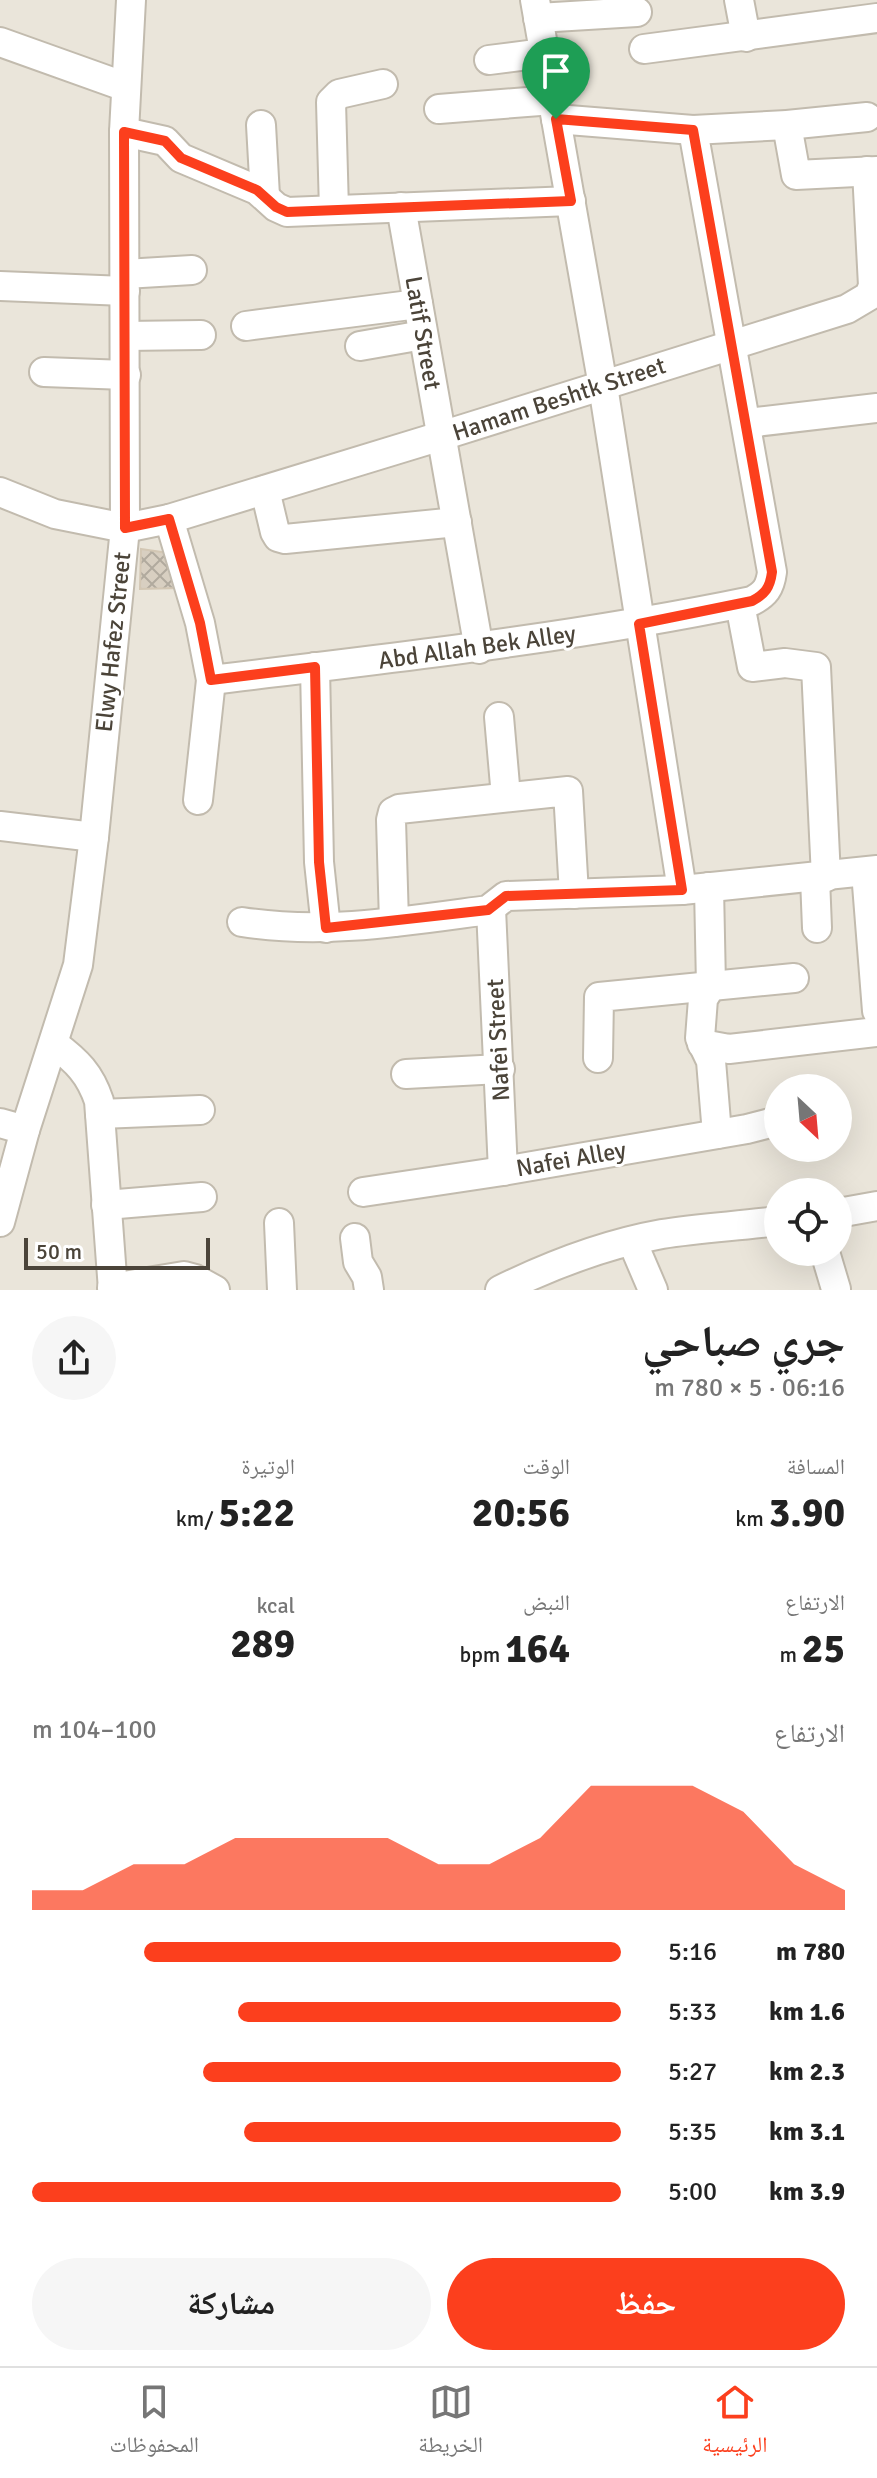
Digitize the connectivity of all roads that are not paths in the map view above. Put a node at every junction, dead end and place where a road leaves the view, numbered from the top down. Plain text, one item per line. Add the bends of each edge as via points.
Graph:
1 (131, 0) edge
2 (739, 0) edge
3 (536, 9) edge
4 (637, 12) dead end
5 (877, 18) edge
6 (746, 37) junction
7 (0, 42) edge
8 (644, 49) dead end
9 (544, 53) junction
10 (489, 60) dead end
11 (383, 84) dead end
12 (126, 87) junction
13 (439, 109) dead end
14 (554, 110) junction
15 (867, 117) dead end
16 (261, 125) dead end
17 (787, 125) junction
18 (693, 130) junction
19 (124, 132) junction
20 (872, 171) edge
21 (265, 196) junction
22 (571, 201) junction
23 (401, 207) junction
24 (334, 210) junction
25 (192, 270) dead end
26 (125, 283) junction
27 (0, 286) edge
28 (418, 304) junction
29 (246, 326) dead end
30 (201, 335) dead end
31 (423, 335) junction
32 (125, 336) junction
33 (732, 344) junction
34 (360, 346) dead end
35 (44, 372) dead end
36 (126, 375) junction
37 (603, 386) junction
38 (877, 408) edge
39 (747, 423) junction
40 (441, 436) junction
41 (265, 490) junction
42 (0, 492) edge
43 (169, 519) junction
44 (457, 522) junction
45 (125, 528) junction
46 (740, 604) junction
47 (639, 624) junction
48 (479, 649) junction
49 (315, 667) junction
50 (211, 680) junction
51 (499, 717) dead end
52 (506, 797) junction
53 (198, 800) dead end
54 (0, 826) edge
55 (94, 837) junction
56 (872, 871) edge
57 (821, 878) junction
58 (696, 888) junction
59 (574, 894) junction
60 (491, 909) junction
61 (242, 922) dead end
62 (394, 922) junction
63 (326, 928) junction
64 (817, 928) dead end
65 (794, 978) dead end
66 (711, 986) junction
67 (877, 1011) edge
68 (877, 1032) edge
69 (54, 1044) junction
70 (702, 1044) junction
71 (598, 1058) dead end
72 (500, 1069) junction
73 (406, 1074) dead end
74 (200, 1110) dead end
75 (100, 1114) junction
76 (764, 1124) edge
77 (12, 1126) edge
78 (717, 1134) junction
79 (503, 1171) junction
80 (363, 1192) dead end
81 (202, 1197) dead end
82 (106, 1205) junction
83 (877, 1206) edge
84 (852, 1210) edge
85 (0, 1222) edge
86 (279, 1223) dead end
87 (764, 1223) edge
88 (355, 1238) dead end
89 (632, 1241) junction
90 (829, 1266) edge
91 (211, 1287) edge
92 (112, 1289) edge
93 (836, 1289) edge
94 (282, 1290) edge
95 (369, 1290) edge
96 (500, 1290) edge
97 (653, 1290) edge

1 - 12 street, Elwy Hafez Street
2 - 6 street
3 - 4 street
3 - 9 street
5 - 6 street
6 - 8 street
7 - 12 street
9 - 10 street
9 - 14 street
11 - 24 street via 339,94 331,102
12 - 19 street, Elwy Hafez Street
13 - 14 street
14 - 18 street
14 - 22 street
15 - 17 street
16 - 21 street
17 - 18 street
17 - 20 street via 796,175
18 - 33 street
19 - 21 street via 165,141 181,158
19 - 26 street, Elwy Hafez Street
20 - 33 street, Hamam Beshtk Street via 869,296 847,309
21 - 24 street via 287,212
22 - 23 street
22 - 37 street
23 - 24 street
23 - 28 street, Latif Street
25 - 26 street
26 - 27 street
26 - 32 street, Elwy Hafez Street
28 - 29 street
28 - 31 street, Latif Street
30 - 32 street
31 - 34 street
31 - 40 street, Latif Street
32 - 36 street, Elwy Hafez Street
33 - 37 street, Hamam Beshtk Street
33 - 39 street
35 - 36 street
36 - 45 street, Elwy Hafez Street
37 - 40 street, Hamam Beshtk Street
37 - 47 street
38 - 39 street
39 - 46 street via 772,572 763,595
40 - 41 street, Hamam Beshtk Street
40 - 44 street, Latif Street
41 - 43 street, Hamam Beshtk Street
41 - 44 street via 275,532 285,539
42 - 45 street via 55,514
43 - 45 street, Hamam Beshtk Street
43 - 50 street
44 - 48 street, Latif Street
45 - 55 street, Elwy Hafez Street
46 - 47 street, Abd Allah Bek Alley
46 - 57 street via 752,667 816,667
47 - 48 street, Abd Allah Bek Alley
47 - 58 street
48 - 49 street, Abd Allah Bek Alley
49 - 50 street, Abd Allah Bek Alley
49 - 63 street via 319,862
50 - 53 street
51 - 52 street
52 - 59 street via 568,791
52 - 62 street via 393,812
54 - 55 street
55 - 69 street, Elwy Hafez Street via 78,965
56 - 57 street
56 - 67 street
57 - 58 street
57 - 64 street
58 - 59 street
58 - 66 street
59 - 60 street via 506,896
60 - 62 street
60 - 72 street, Nafei Street
61 - 63 street
62 - 63 street
65 - 66 street
66 - 70 street via 703,999
66 - 71 street via 599,997
68 - 70 street via 729,1049
69 - 75 street via 92,1081
69 - 77 street, Elwy Hafez Street
70 - 78 street via 711,1061
72 - 73 street
72 - 79 street, Nafei Street
74 - 75 street
75 - 82 street
76 - 78 street, Nafei Alley
77 - 85 street, Elwy Hafez Street
78 - 79 street, Nafei Alley
79 - 80 street, Nafei Alley
81 - 82 street
82 - 92 street
83 - 84 street
86 - 94 street
87 - 89 street
88 - 95 street
89 - 96 street
89 - 97 street
90 - 93 street
91 - 92 street via 184,1276

